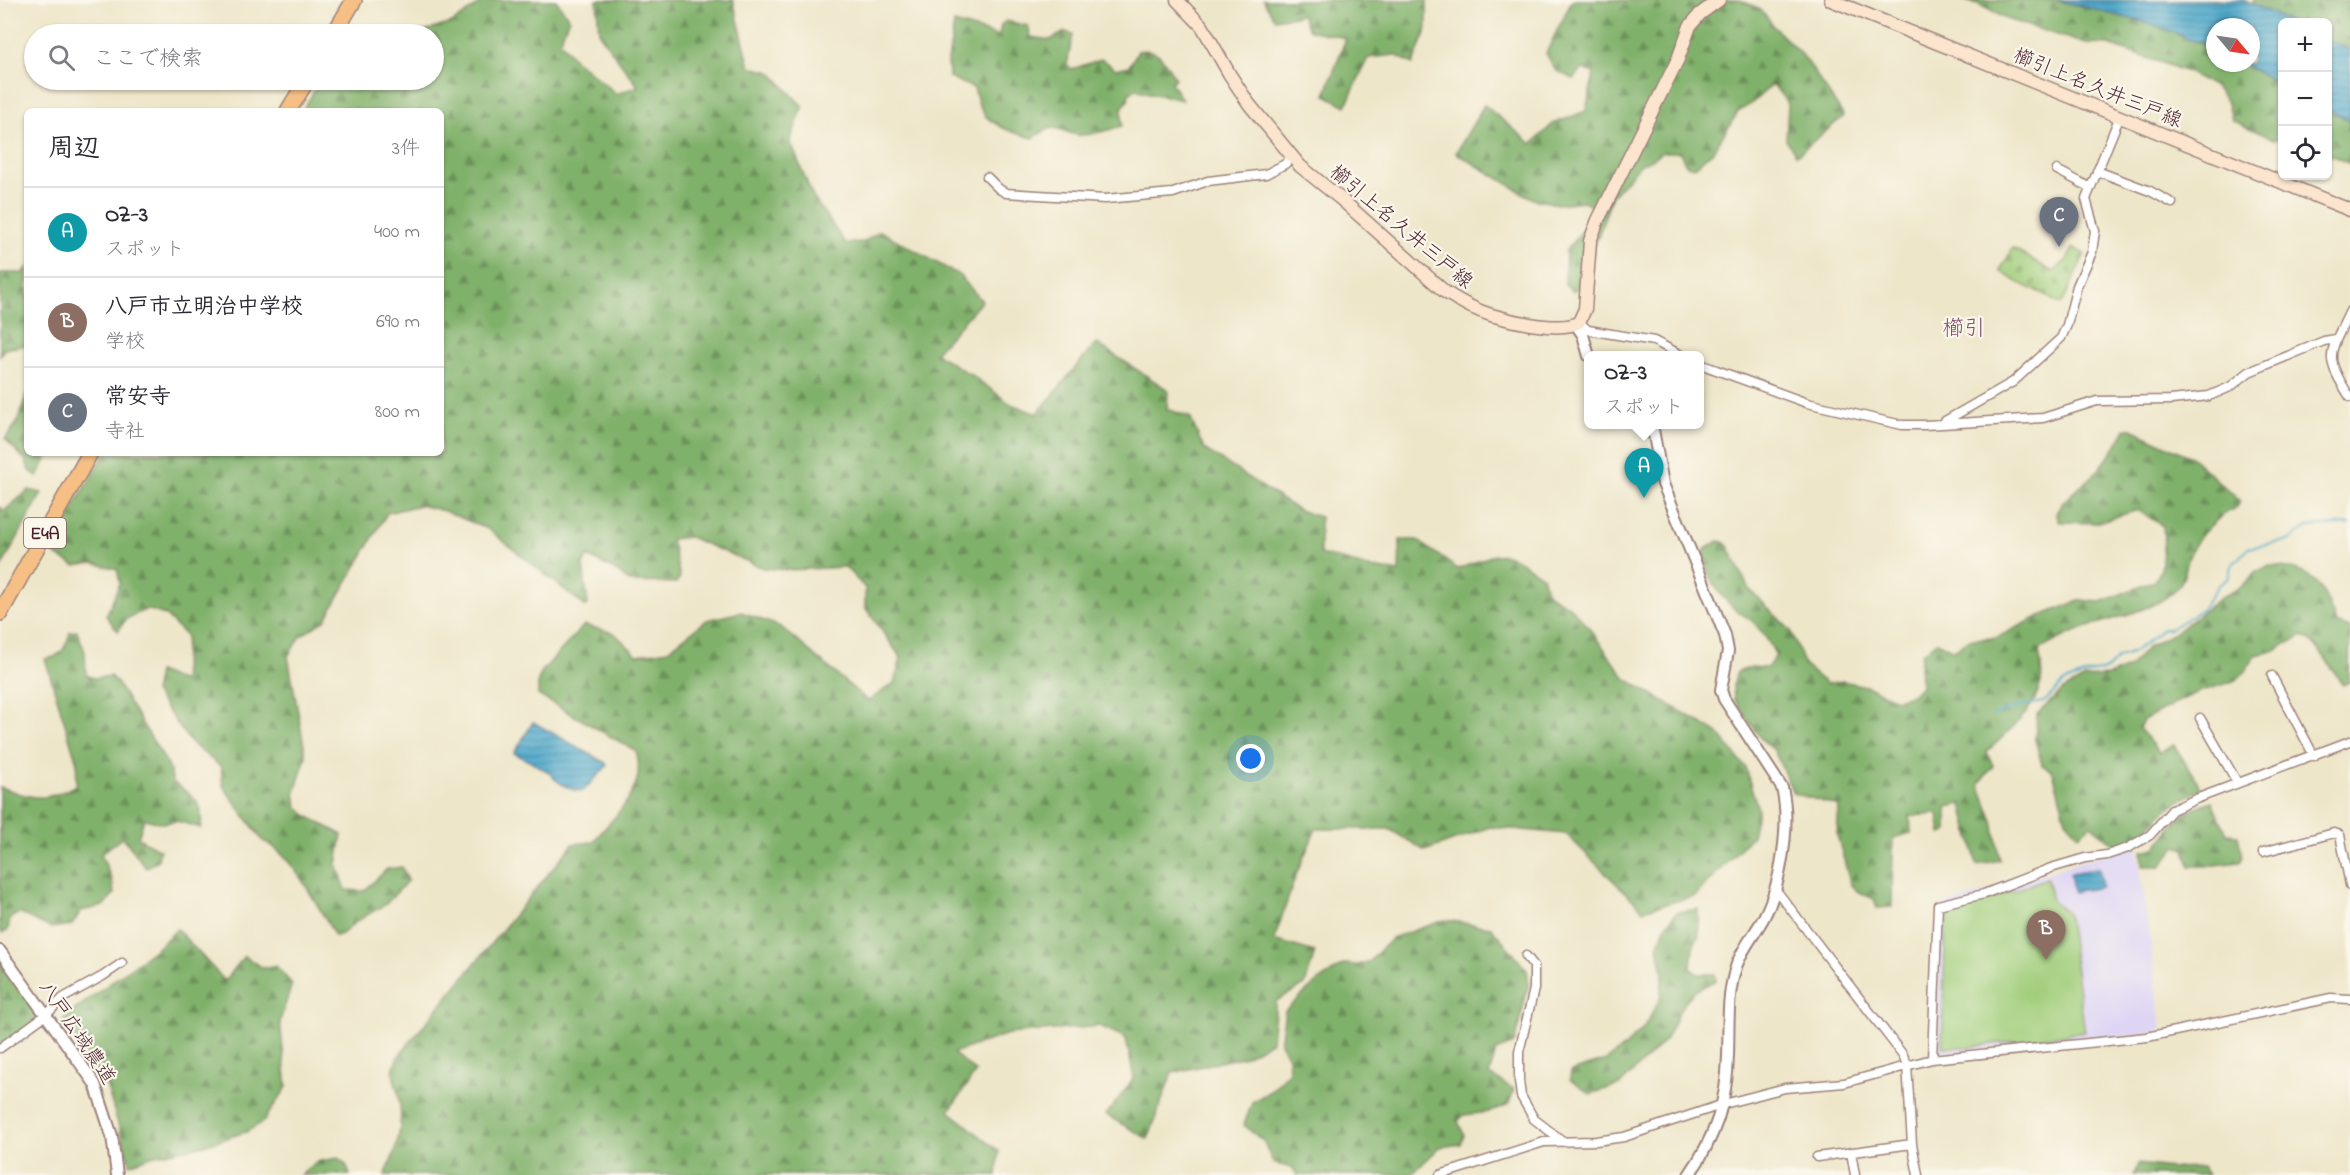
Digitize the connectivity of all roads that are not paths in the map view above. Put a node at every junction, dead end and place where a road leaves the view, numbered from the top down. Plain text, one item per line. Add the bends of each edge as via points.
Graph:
1 (345, 0) edge
2 (354, 0) edge
3 (1177, 0) edge
4 (1719, 0) edge
5 (1831, 0) edge
6 (331, 24) edge
7 (340, 24) edge
8 (292, 90) edge
9 (301, 90) edge
10 (282, 108) edge
11 (290, 108) edge
12 (2120, 116) junction
13 (1292, 156) junction
14 (2057, 170) dead end
15 (2097, 171) junction
16 (987, 177) dead end
17 (2090, 187) junction
18 (2172, 203) dead end
19 (2350, 210) edge
20 (2350, 311) edge
21 (1578, 323) junction
22 (2336, 339) junction
23 (1588, 351) edge
24 (1673, 351) edge
25 (1704, 365) edge
26 (2350, 397) edge
27 (1942, 423) junction
28 (1653, 429) edge
29 (78, 456) edge
30 (88, 456) edge
31 (0, 592) edge
32 (0, 613) edge
33 (2272, 676) dead end
34 (2200, 718) dead end
35 (2350, 741) edge
36 (2314, 756) junction
37 (2237, 782) junction
38 (2263, 852) dead end
39 (2350, 885) edge
40 (1776, 890) junction
41 (0, 951) edge
42 (1526, 956) dead end
43 (122, 963) dead end
44 (2350, 999) edge
45 (47, 1014) junction
46 (0, 1048) edge
47 (1932, 1059) junction
48 (1907, 1065) junction
49 (1724, 1104) junction
50 (1564, 1142) junction
51 (1912, 1143) junction
52 (1851, 1152) junction
53 (1817, 1157) dead end
54 (117, 1175) edge
55 (1440, 1175) edge
56 (1689, 1175) edge
57 (1855, 1175) edge
58 (1918, 1175) edge

1 - 6 highway
2 - 7 highway
3 - 13 main road, 櫛引上名久井三戸線 via 1202,26 1249,104
4 - 21 main road via 1690,26 1678,59 1598,220 1590,241 1585,309
5 - 12 main road, 櫛引上名久井三戸線
8 - 10 highway
9 - 11 highway
12 - 15 street
12 - 19 main road, 櫛引上名久井三戸線
13 - 16 street via 1266,174 1208,181 1173,193 1105,199 1006,193
13 - 21 main road, 櫛引上名久井三戸線 via 1310,176 1445,292 1463,303 1512,320 1566,327
14 - 17 street
15 - 17 street
15 - 18 street
17 - 27 street via 2086,199 2095,231 2092,252 2061,338 2013,382
20 - 22 street
21 - 23 street
21 - 24 street via 1588,330 1654,341
22 - 26 street via 2331,351 2332,365
22 - 27 street via 2249,372 2230,387 2209,396 2097,401 2043,418
25 - 27 street via 1807,403 1902,425
28 - 40 street via 1663,484 1725,635 1728,651 1721,690 1724,699 1784,795
29 - 31 highway, E4A
30 - 32 highway, E4A
33 - 36 street
34 - 37 street
35 - 36 street
36 - 37 street
37 - 47 street via 2172,810 2150,835 2128,848 1938,905
38 - 39 street via 2334,833 2340,835
40 - 48 street via 1872,1013
40 - 49 street via 1743,951 1729,994
41 - 45 street, 八戸広域農道
42 - 50 street via 1534,966 1534,988 1519,1052 1521,1096 1534,1119
43 - 45 street via 63,998
44 - 47 street via 2331,998 2147,1037
45 - 46 street
45 - 54 street, 八戸広域農道 via 95,1084 112,1136
47 - 48 street
48 - 49 street via 1844,1083 1785,1088
48 - 51 street
49 - 50 street via 1624,1137
49 - 56 street via 1711,1140
50 - 55 street via 1544,1142
51 - 52 street
51 - 58 street
52 - 53 street
52 - 57 street

